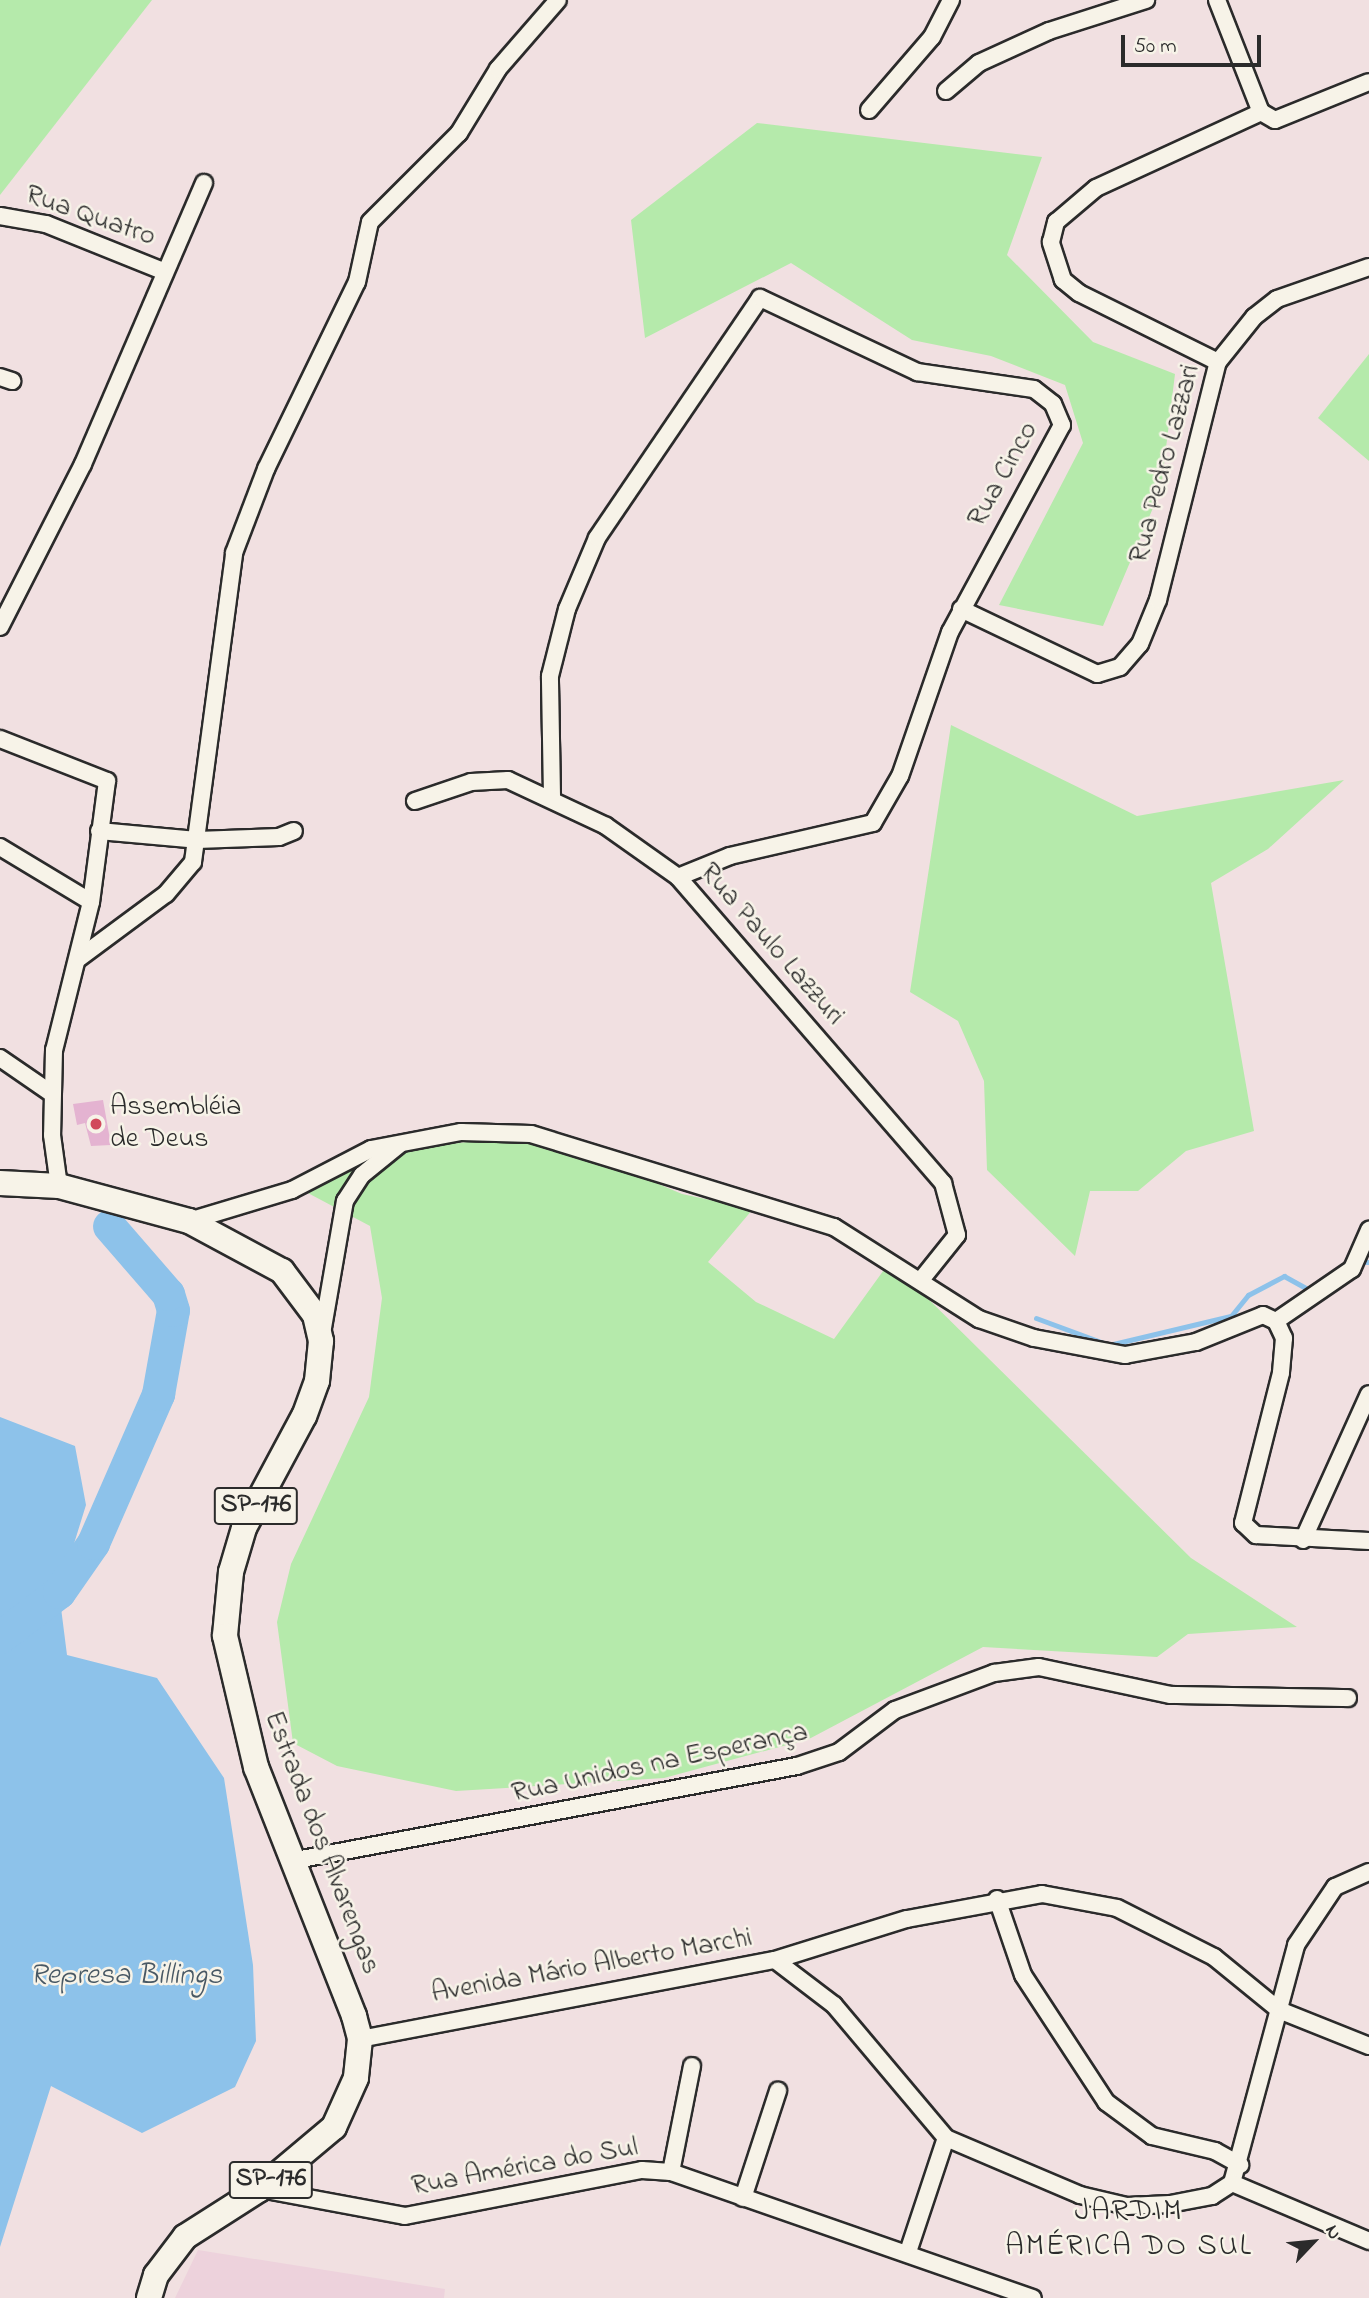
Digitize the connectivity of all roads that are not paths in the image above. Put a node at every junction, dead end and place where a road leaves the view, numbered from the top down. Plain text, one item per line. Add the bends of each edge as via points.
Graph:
1 (558, 0) edge
2 (951, 0) edge
3 (1146, 0) edge
4 (1217, 0) edge
5 (1369, 82) edge
6 (946, 92) dead end
7 (869, 110) dead end
8 (1262, 112) junction
9 (204, 183) dead end
10 (0, 216) edge
11 (1369, 267) edge
12 (163, 271) junction
13 (1218, 362) junction
14 (961, 609) junction
15 (0, 627) edge
16 (0, 739) edge
17 (552, 796) junction
18 (415, 801) dead end
19 (99, 831) junction
20 (294, 831) dead end
21 (197, 841) junction
22 (0, 847) edge
23 (678, 877) junction
24 (91, 902) junction
25 (78, 959) junction
26 (0, 1058) edge
27 (51, 1093) junction
28 (401, 1143) junction
29 (0, 1183) edge
30 (59, 1186) junction
31 (189, 1221) junction
32 (1369, 1230) edge
33 (921, 1279) junction
34 (1276, 1321) junction
35 (321, 1341) junction
36 (1367, 1394) edge
37 (1303, 1540) junction
38 (1369, 1541) edge
39 (1348, 1698) dead end
40 (296, 1860) junction
41 (1369, 1872) edge
42 (997, 1899) junction
43 (775, 1960) junction
44 (1279, 2010) junction
45 (360, 2039) junction
46 (1369, 2046) edge
47 (692, 2066) dead end
48 (778, 2091) dead end
49 (946, 2138) junction
50 (1240, 2165) junction
51 (671, 2172) junction
52 (1232, 2183) junction
53 (260, 2189) junction
54 (743, 2199) junction
55 (1369, 2241) edge
56 (908, 2252) junction
57 (149, 2298) edge
58 (1033, 2298) edge

1 - 21 street via 498,69 460,133 370,222 357,282 266,469 234,553
2 - 7 street via 932,37
3 - 6 street via 1026,41 979,63
4 - 8 street
5 - 8 street via 1275,120
8 - 13 street via 1096,188 1056,222 1051,242 1063,280 1079,293
9 - 12 street
10 - 12 street, Rua Quatro via 46,224
11 - 13 street, Rua Pedro Lazzari via 1277,299 1254,317
12 - 15 street via 128,368
13 - 14 street, Rua Pedro Lazzari via 1158,600 1140,644 1120,667 1097,674
14 - 17 street, Rua Cinco via 1062,425 1053,404 1034,389 917,372 760,298 672,420 597,538 567,609 550,676
14 - 23 street, Rua Cinco via 900,776 873,823 730,856
16 - 19 street via 107,780
17 - 18 street, Rua Paulo Lazzuri via 508,780 485,780
17 - 23 street, Rua Paulo Lazzuri
19 - 21 street
19 - 24 street
20 - 21 street
21 - 25 street via 184,877
22 - 24 street
23 - 33 street, Rua Paulo Lazzuri via 943,1183 957,1235
24 - 25 street
25 - 27 street via 60,1013
26 - 27 street
27 - 30 street
28 - 31 street via 371,1149 292,1190
28 - 33 street via 461,1132 531,1134 810,1218 872,1247
28 - 35 street via 362,1175 345,1201
29 - 30 main road, Estrada dos Alvarengas / SP-176
30 - 31 main road, Estrada dos Alvarengas / SP-176
31 - 35 main road, Estrada dos Alvarengas / SP-176 via 282,1271 315,1315
32 - 34 street via 1352,1269
33 - 34 street via 1002,1329 1112,1354 1196,1342 1263,1315
34 - 37 street via 1284,1338 1281,1373 1242,1517 1256,1535
35 - 40 main road, Estrada dos Alvarengas / SP-176 via 313,1393 244,1528 226,1601 235,1694 256,1767
36 - 37 street
37 - 38 street
39 - 40 street, Rua Unidos na Esperança via 1171,1695 1038,1667 994,1673 895,1710 839,1752 797,1766
40 - 45 main road, Estrada dos Alvarengas / SP-176
41 - 44 street via 1335,1887 1308,1920
42 - 43 street
42 - 44 street via 1042,1894 1117,1908 1214,1957
42 - 50 street via 1023,1975 1106,2102 1152,2136 1215,2151
43 - 45 street, Avenida Mário Alberto Marchi
43 - 49 street, Avenida Mário Alberto Marchi via 834,2005
44 - 46 street
44 - 50 street
45 - 53 main road, Estrada dos Alvarengas / SP-176 via 356,2078 334,2127
47 - 51 street
48 - 54 street
49 - 52 street, Avenida Mário Alberto Marchi via 1080,2194 1127,2206 1190,2201
49 - 56 street
50 - 52 street
51 - 53 street, Rua América do Sul via 642,2170 405,2216
51 - 54 street, Rua América do Sul
52 - 55 street
53 - 57 main road, Estrada dos Alvarengas / SP-176 via 185,2238 156,2275
54 - 56 street, Rua América do Sul
56 - 58 street, Rua América do Sul

